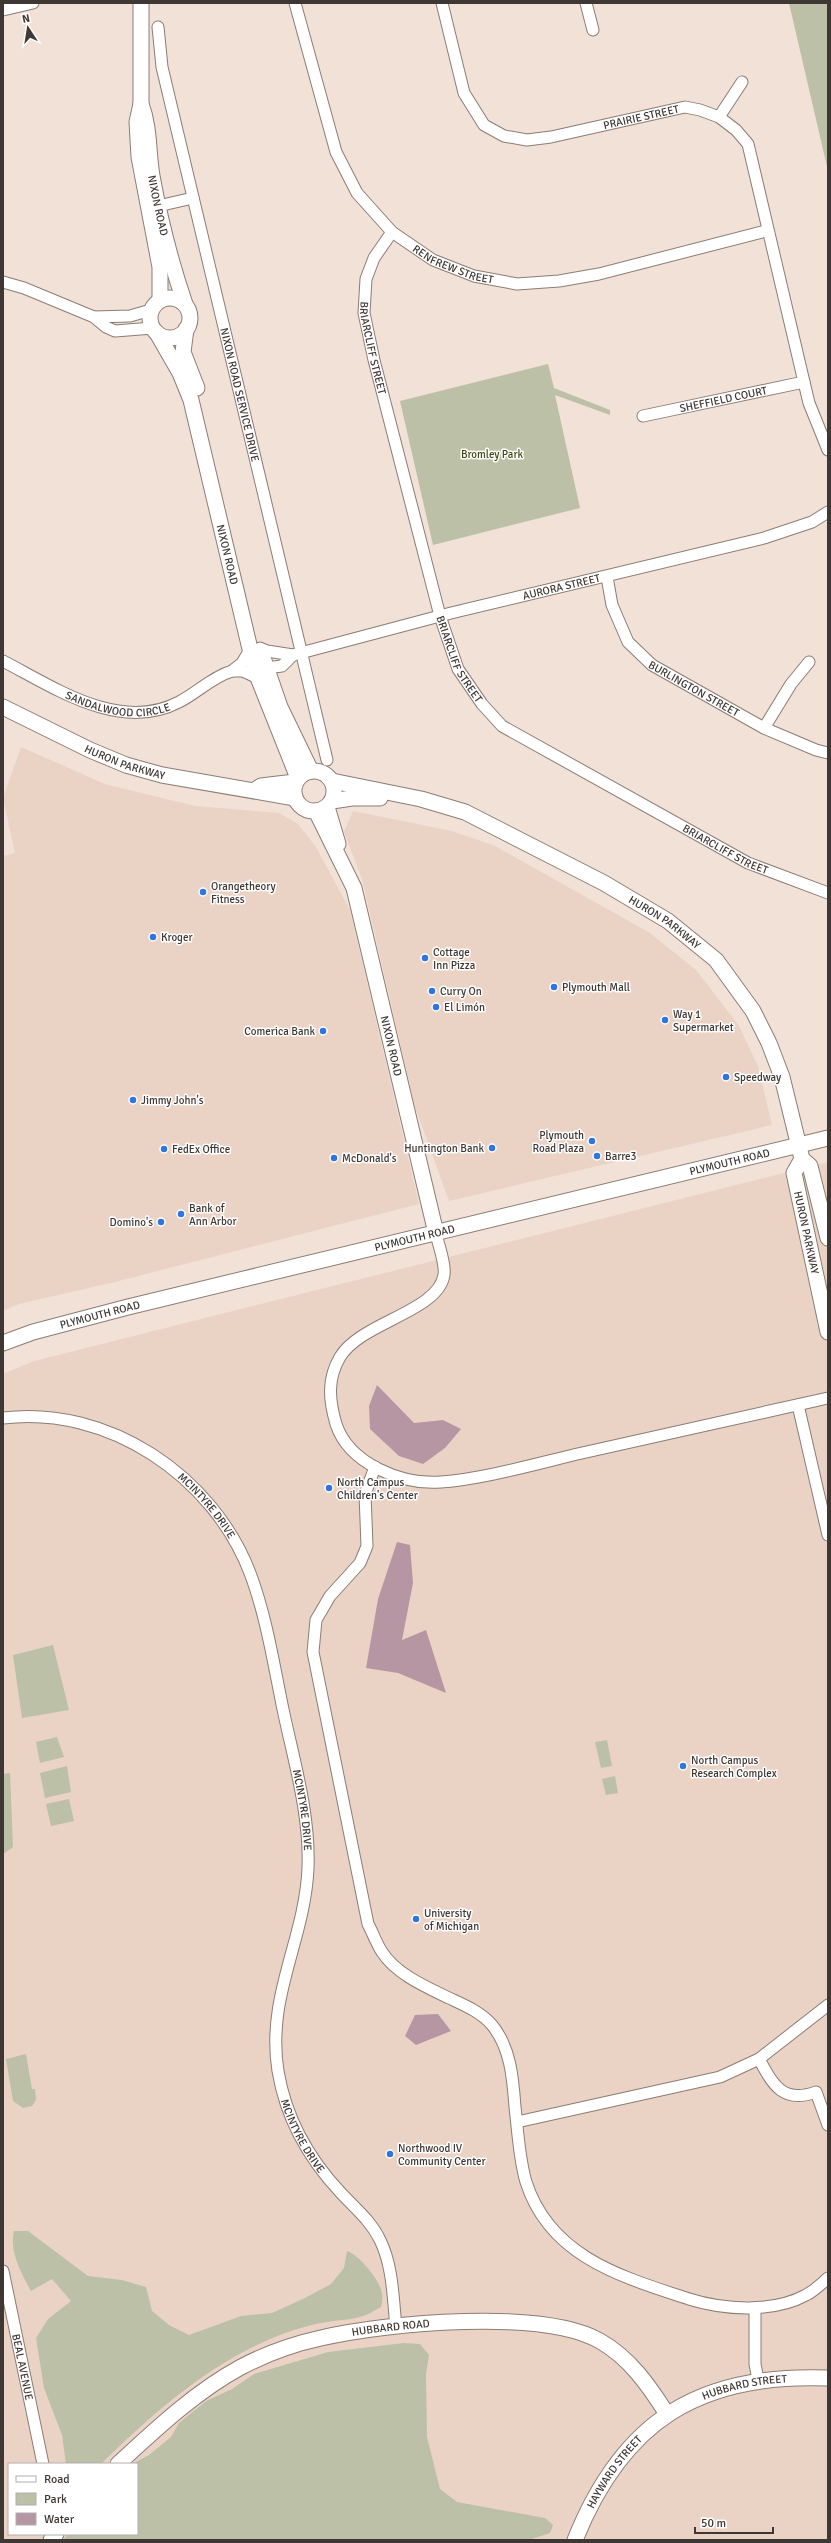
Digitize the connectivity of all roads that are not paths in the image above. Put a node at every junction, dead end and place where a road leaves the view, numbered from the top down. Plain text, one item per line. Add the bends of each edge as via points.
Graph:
1 (33, 3) edge
2 (141, 3) edge
3 (295, 3) edge
4 (442, 3) edge
5 (586, 3) edge
6 (3, 10) edge
7 (158, 28) dead end
8 (593, 30) dead end
9 (742, 82) dead end
10 (141, 104) junction
11 (719, 117) junction
12 (193, 198) junction
13 (158, 206) junction
14 (766, 231) junction
15 (392, 232) junction
16 (3, 282) edge
17 (184, 304) junction
18 (155, 305) junction
19 (94, 317) junction
20 (186, 329) junction
21 (155, 330) junction
22 (804, 382) junction
23 (643, 416) dead end
24 (828, 450) edge
25 (828, 512) edge
26 (607, 577) junction
27 (440, 616) junction
28 (253, 645) junction
29 (298, 654) junction
30 (3, 662) edge
31 (809, 662) dead end
32 (232, 671) junction
33 (262, 673) junction
34 (3, 707) edge
35 (764, 728) junction
36 (828, 753) edge
37 (327, 760) dead end
38 (311, 771) junction
39 (297, 780) junction
40 (332, 781) junction
41 (255, 790) junction
42 (295, 798) junction
43 (412, 798) junction
44 (325, 806) junction
45 (828, 893) edge
46 (828, 1138) edge
47 (800, 1152) junction
48 (436, 1233) junction
49 (828, 1238) edge
50 (828, 1332) edge
51 (3, 1343) edge
52 (828, 1398) edge
53 (798, 1405) junction
54 (3, 1418) edge
55 (375, 1466) junction
56 (828, 1535) edge
57 (828, 2005) edge
58 (758, 2059) junction
59 (517, 2122) junction
60 (828, 2125) edge
61 (3, 2271) edge
62 (828, 2278) edge
63 (756, 2308) junction
64 (396, 2327) junction
65 (828, 2378) edge
66 (758, 2380) junction
67 (667, 2414) junction
68 (43, 2463) edge
69 (119, 2463) edge
70 (574, 2540) edge

1 - 6 street
2 - 10 main road, NIXON ROAD
3 - 15 street, RENFREW STREET via 336,152 357,193
4 - 11 street, PRAIRIE STREET via 464,93 484,125 504,136 527,140 551,137 685,108
5 - 8 street
7 - 12 street, NIXON ROAD SERVICE DRIVE via 162,66
9 - 11 street
10 - 13 main road, NIXON ROAD via 147,121
10 - 18 main road, NIXON ROAD via 137,122 139,157 160,268
11 - 14 street, PRAIRIE STREET via 736,130 748,144
12 - 13 street
12 - 29 street, NIXON ROAD SERVICE DRIVE
13 - 17 main road, NIXON ROAD
14 - 15 street, RENFREW STREET via 599,274 559,281 517,284 474,276 433,260
14 - 22 street, PRAIRIE STREET
15 - 27 street, BRIARCLIFF STREET via 374,258 366,279 364,313
16 - 19 street
17 - 18 main road via 173,298
17 - 20 main road via 190,317
18 - 19 street via 130,316
18 - 21 main road via 150,316
19 - 21 street via 115,331
20 - 21 main road via 175,337 162,336
20 - 28 main road, NIXON ROAD via 183,352 207,419
21 - 28 main road, NIXON ROAD via 180,373 191,400
22 - 23 street, SHEFFIELD COURT
22 - 24 street, PRAIRIE STREET via 809,403
25 - 26 street, AURORA STREET via 812,522 764,538
26 - 27 street, AURORA STREET
26 - 35 street, BURLINGTON STREET via 612,605 628,642 652,665
27 - 29 street, AURORA STREET
27 - 45 street, BRIARCLIFF STREET via 458,669 482,704 502,726 748,863
28 - 29 street, AURORA STREET via 267,651
28 - 32 street, SANDALWOOD CIRCLE via 242,663
28 - 33 main road, NIXON ROAD
29 - 33 street, AURORA STREET via 282,666
29 - 37 street, NIXON ROAD SERVICE DRIVE
30 - 32 street, SANDALWOOD CIRCLE via 92,704 111,711 134,714 159,710 179,702 209,682
31 - 35 street via 791,684
32 - 33 street
33 - 38 main road, NIXON ROAD
33 - 39 main road, NIXON ROAD
34 - 41 main road, HURON PARKWAY via 126,765 162,775
35 - 36 street, BURLINGTON STREET
38 - 39 main road
38 - 40 main road via 323,773
39 - 41 main road, HURON PARKWAY via 261,786
39 - 42 main road
40 - 43 main road, HURON PARKWAY
40 - 44 main road via 334,795
41 - 42 main road, HURON PARKWAY via 259,793
42 - 44 main road via 303,808
43 - 44 main road, HURON PARKWAY via 352,798
43 - 47 main road, HURON PARKWAY via 465,812 604,883 668,921 716,960 753,1012 769,1043 782,1077
44 - 48 main road, NIXON ROAD via 354,888
46 - 47 main road, PLYMOUTH ROAD
47 - 48 main road, PLYMOUTH ROAD
47 - 49 main road, HURON PARKWAY via 810,1166
47 - 50 main road, HURON PARKWAY via 794,1172
48 - 51 main road, PLYMOUTH ROAD via 128,1307 33,1332
48 - 55 street via 444,1274 438,1290 422,1302 356,1339 341,1355 330,1378 331,1407 339,1432 355,1452
52 - 53 street
53 - 55 street via 499,1472 440,1482 396,1477
53 - 56 street
54 - 64 street, MCINTYRE DRIVE via 52,1419 79,1423 119,1437 147,1451 173,1468 195,1488 229,1532 245,1562 264,1619 303,1802 308,1843 306,1893 276,2014 276,2047 282,2088 294,2124 311,2158 361,2213 379,2238 388,2263
55 - 59 street via 365,1494 367,1546 360,1563 330,1596 316,1620 313,1652 368,1924 382,1953 406,1975 474,2010 492,2026 505,2048 511,2071
57 - 58 street
58 - 59 street via 720,2077
58 - 60 street via 774,2086 789,2096 804,2097 816,2092
59 - 63 street via 527,2182 541,2214 561,2240 589,2260 658,2288 700,2302
61 - 68 street, BEAL AVENUE
62 - 63 street via 806,2295
63 - 66 street via 755,2364
64 - 67 main road, HUBBARD ROAD via 470,2322 520,2322 578,2330 600,2341 631,2365
64 - 69 main road, HUBBARD ROAD via 339,2334 308,2341 242,2367 189,2402
65 - 66 main road, HUBBARD STREET
66 - 67 main road, HUBBARD STREET via 718,2390
67 - 70 main road, HAYWARD STREET via 626,2451 609,2472 586,2512

